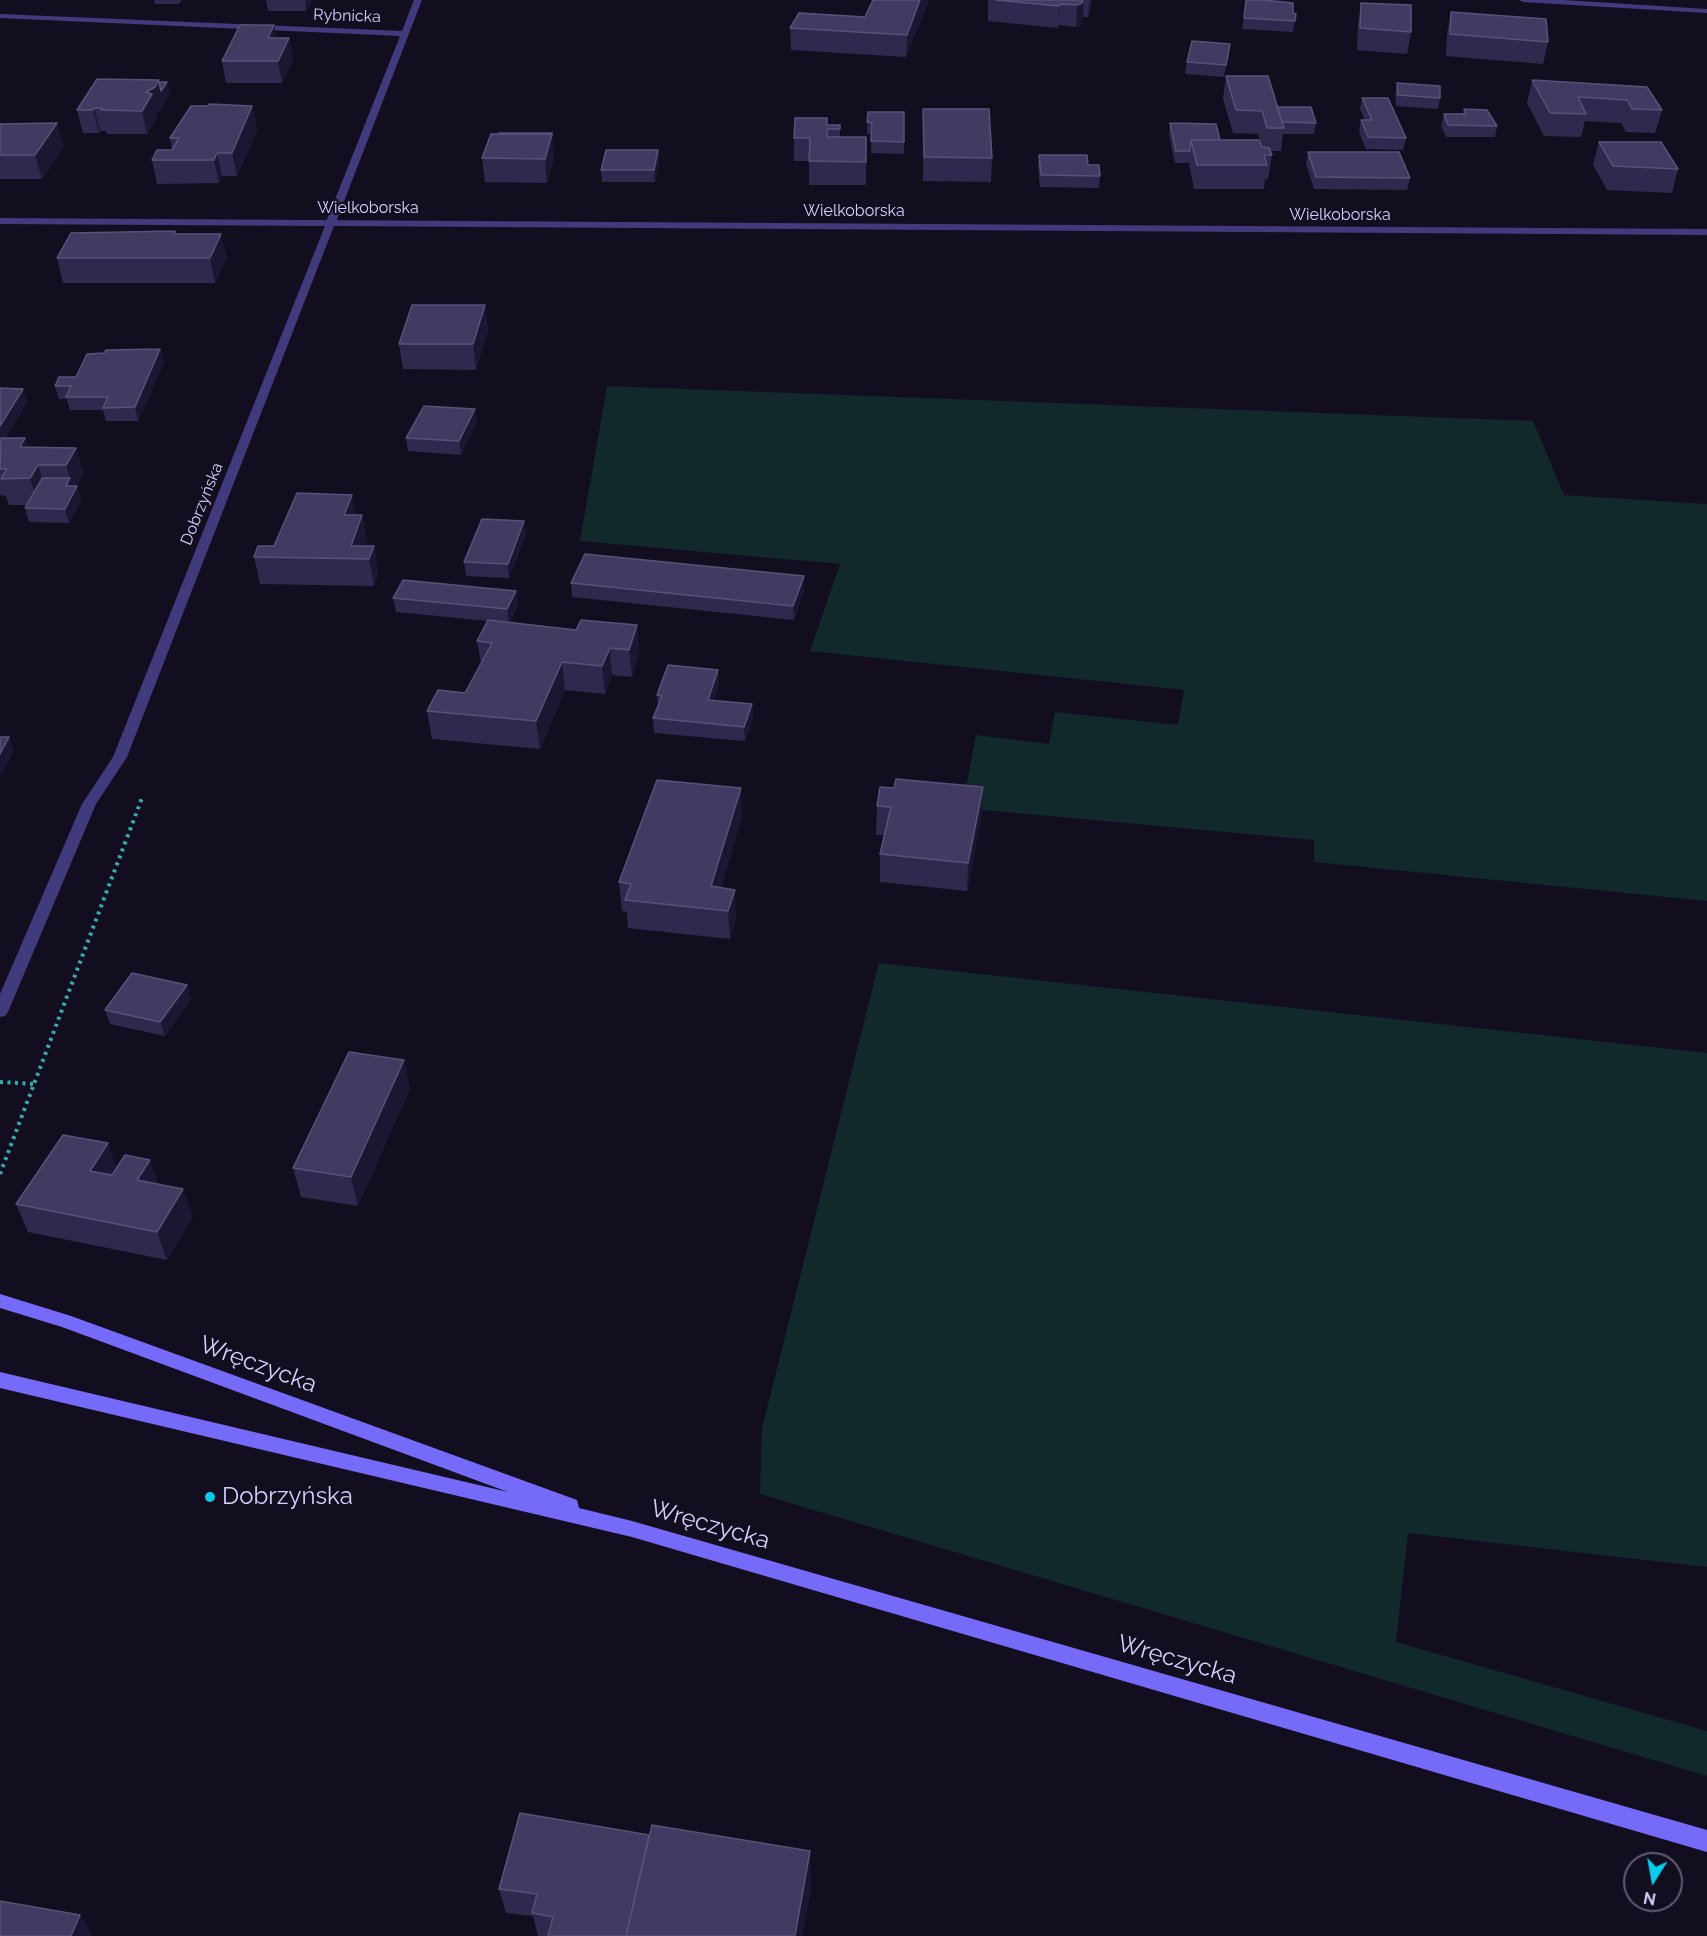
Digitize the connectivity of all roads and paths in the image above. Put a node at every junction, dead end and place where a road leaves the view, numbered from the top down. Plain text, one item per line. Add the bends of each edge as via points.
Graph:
1 (418, 0) edge
2 (1523, 0) edge
3 (1707, 10) edge
4 (0, 16) edge
5 (405, 34) junction
6 (0, 221) edge
7 (331, 222) junction
8 (1707, 232) edge
9 (0, 1012) edge
10 (0, 1082) edge
11 (0, 1174) edge
12 (0, 1301) edge
13 (0, 1380) edge
14 (632, 1529) junction
15 (1707, 1841) edge

1 - 5 street, Dobrzyńska
2 - 3 street
4 - 5 street, Rybnicka
5 - 7 street, Dobrzyńska
6 - 7 street, Wielkoborska
7 - 8 street, Wielkoborska
7 - 9 street, Dobrzyńska via 120,757 89,804
10 - 11 path via 34,1084
12 - 14 main road, Wręczycka
13 - 14 main road, Wręczycka
14 - 15 main road, Wręczycka

